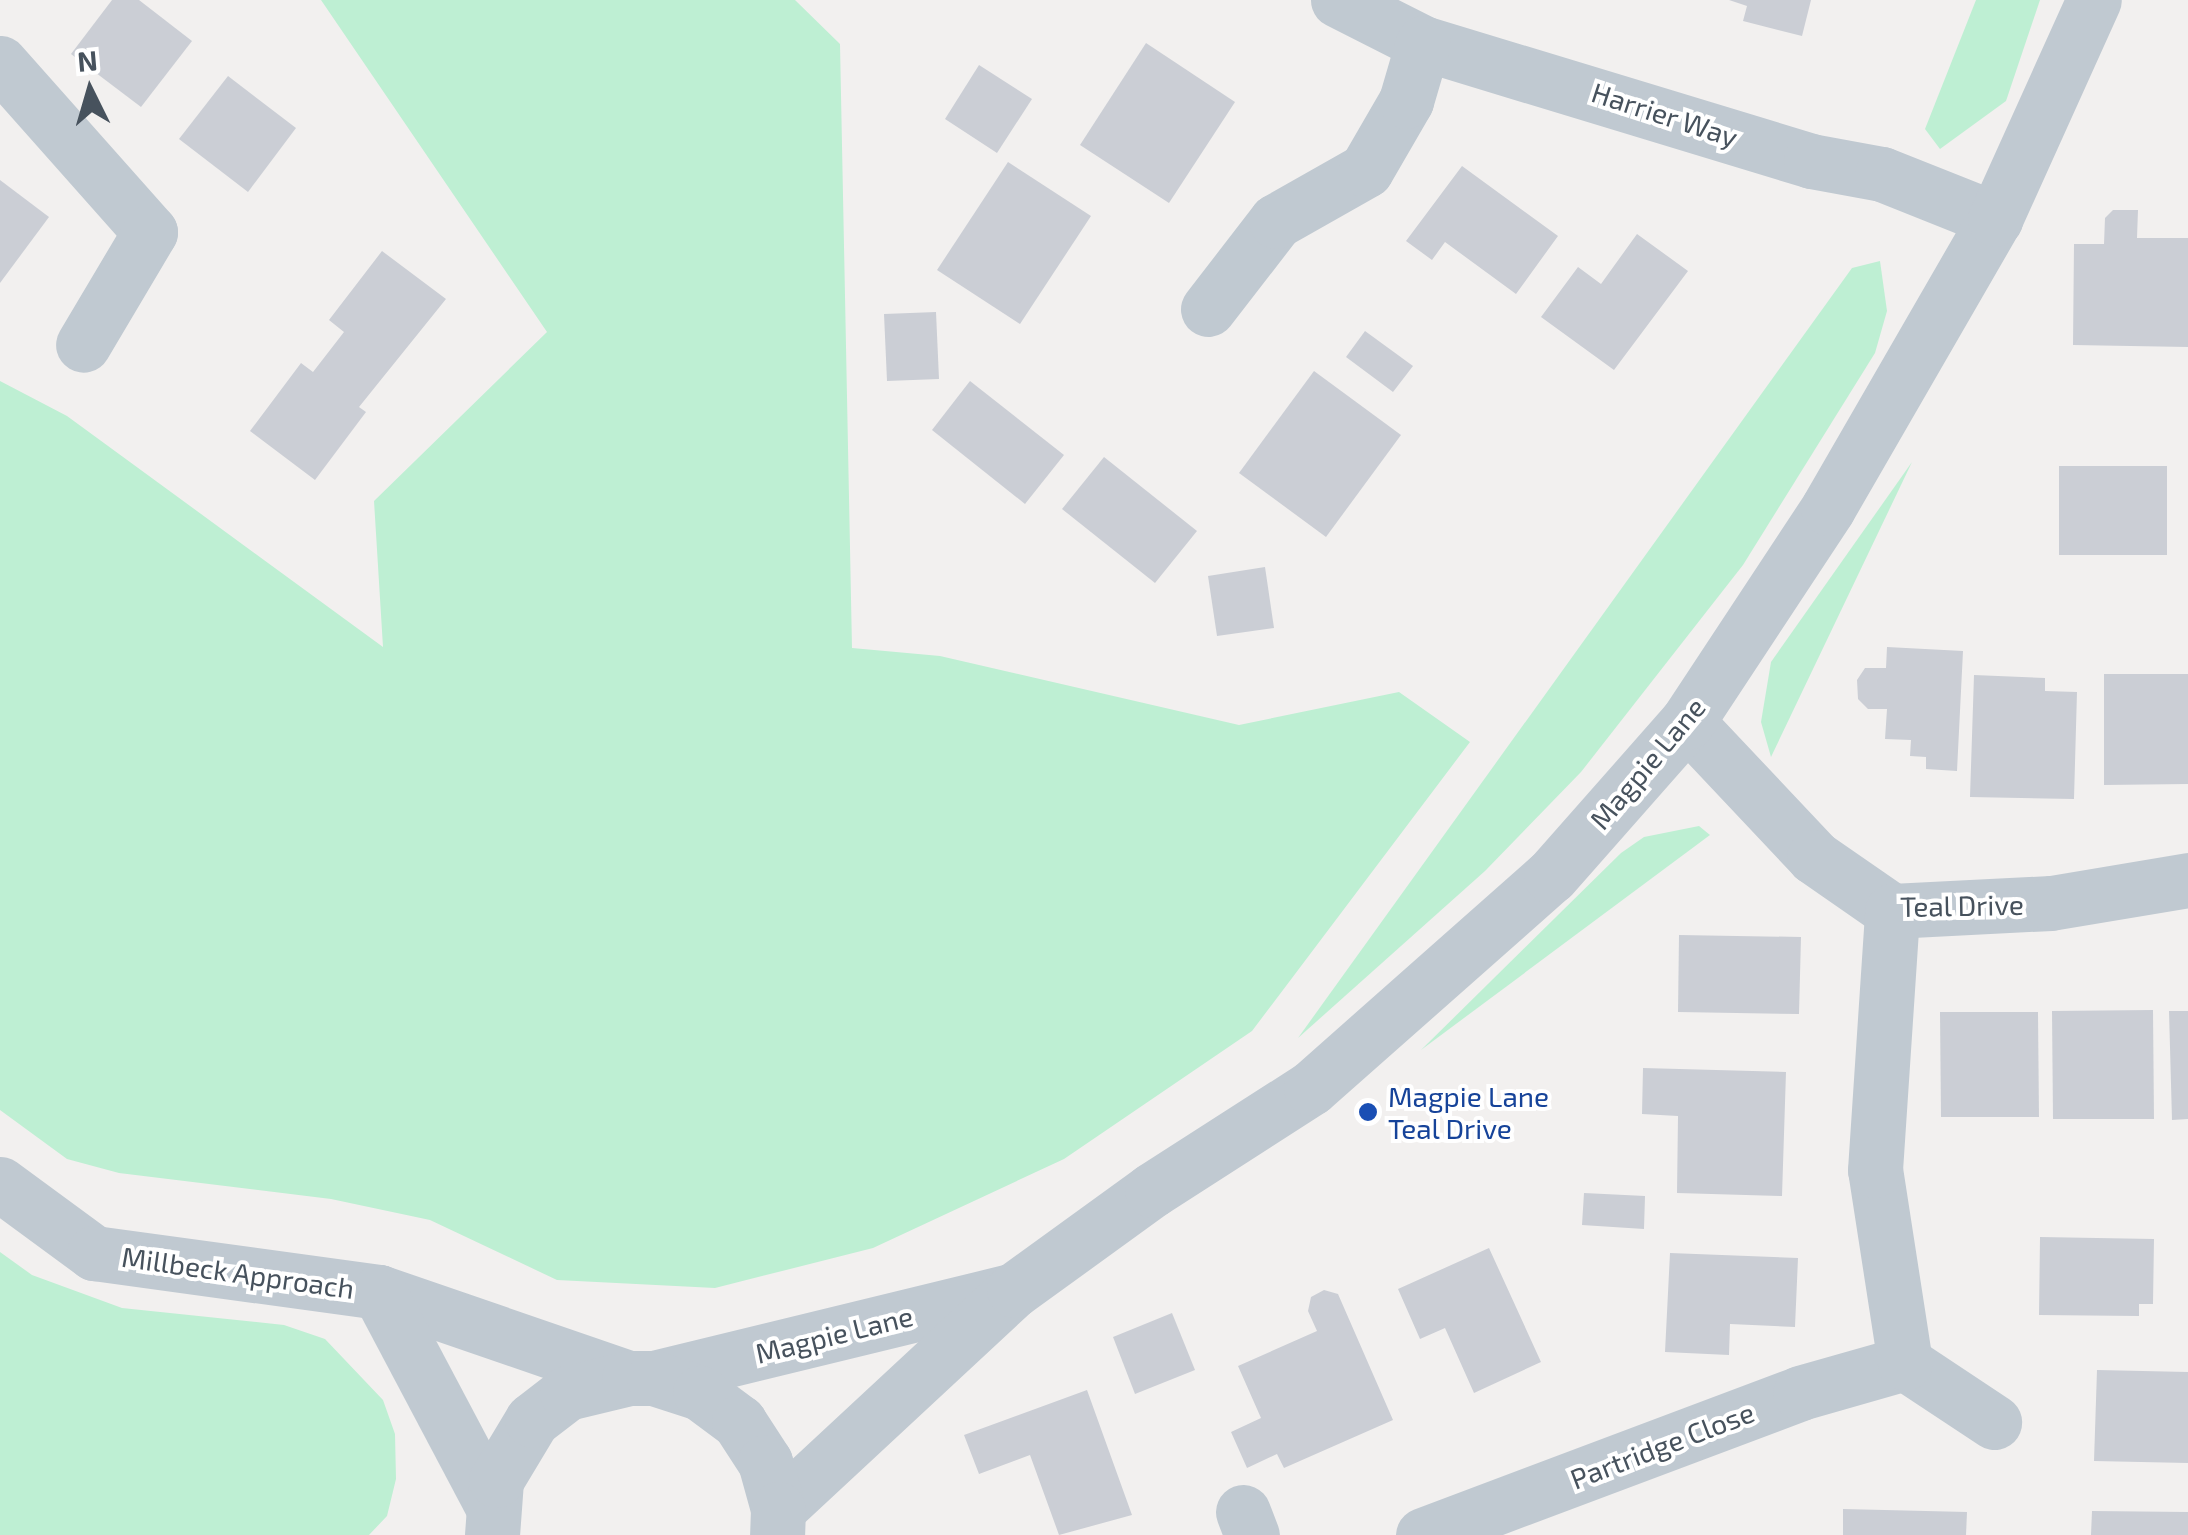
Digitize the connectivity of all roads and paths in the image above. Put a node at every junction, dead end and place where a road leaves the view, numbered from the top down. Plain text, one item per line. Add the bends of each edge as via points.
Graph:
1 (1338, 0) edge
2 (2094, 0) edge
3 (1423, 43) junction
4 (0, 63) edge
5 (1995, 219) junction
6 (1208, 309) dead end
7 (83, 345) dead end
8 (1687, 722) junction
9 (2188, 880) edge
10 (1892, 910) junction
11 (0, 1184) edge
12 (1014, 1290) junction
13 (379, 1292) junction
14 (1905, 1363) junction
15 (641, 1378) junction
16 (1994, 1422) dead end
17 (483, 1522) edge
18 (777, 1522) edge
19 (1423, 1535) edge

1 - 3 street, Harrier Way
2 - 5 street, Magpie Lane
3 - 5 street, Harrier Way via 1811,161 1882,174
3 - 6 street via 1406,101 1366,170 1276,221
4 - 7 street via 150,232
5 - 8 street, Magpie Lane via 1828,508
8 - 10 street, Teal Drive via 1814,857
8 - 12 street, Magpie Lane via 1551,876 1311,1088 1152,1190
9 - 10 street, Teal Drive via 2051,902
10 - 14 street via 1875,1170
11 - 13 street, Millbeck Approach via 94,1253
12 - 15 street, Magpie Lane
12 - 18 street, Magpie Lane
13 - 15 street, Millbeck Approach
13 - 17 street, Millbeck Approach
14 - 16 street
14 - 19 street, Partridge Close via 1800,1392
15 - 17 street, Magpie Lane via 567,1393 532,1420 510,1448
15 - 18 street, Millbeck Approach via 700,1393 739,1422 765,1462

